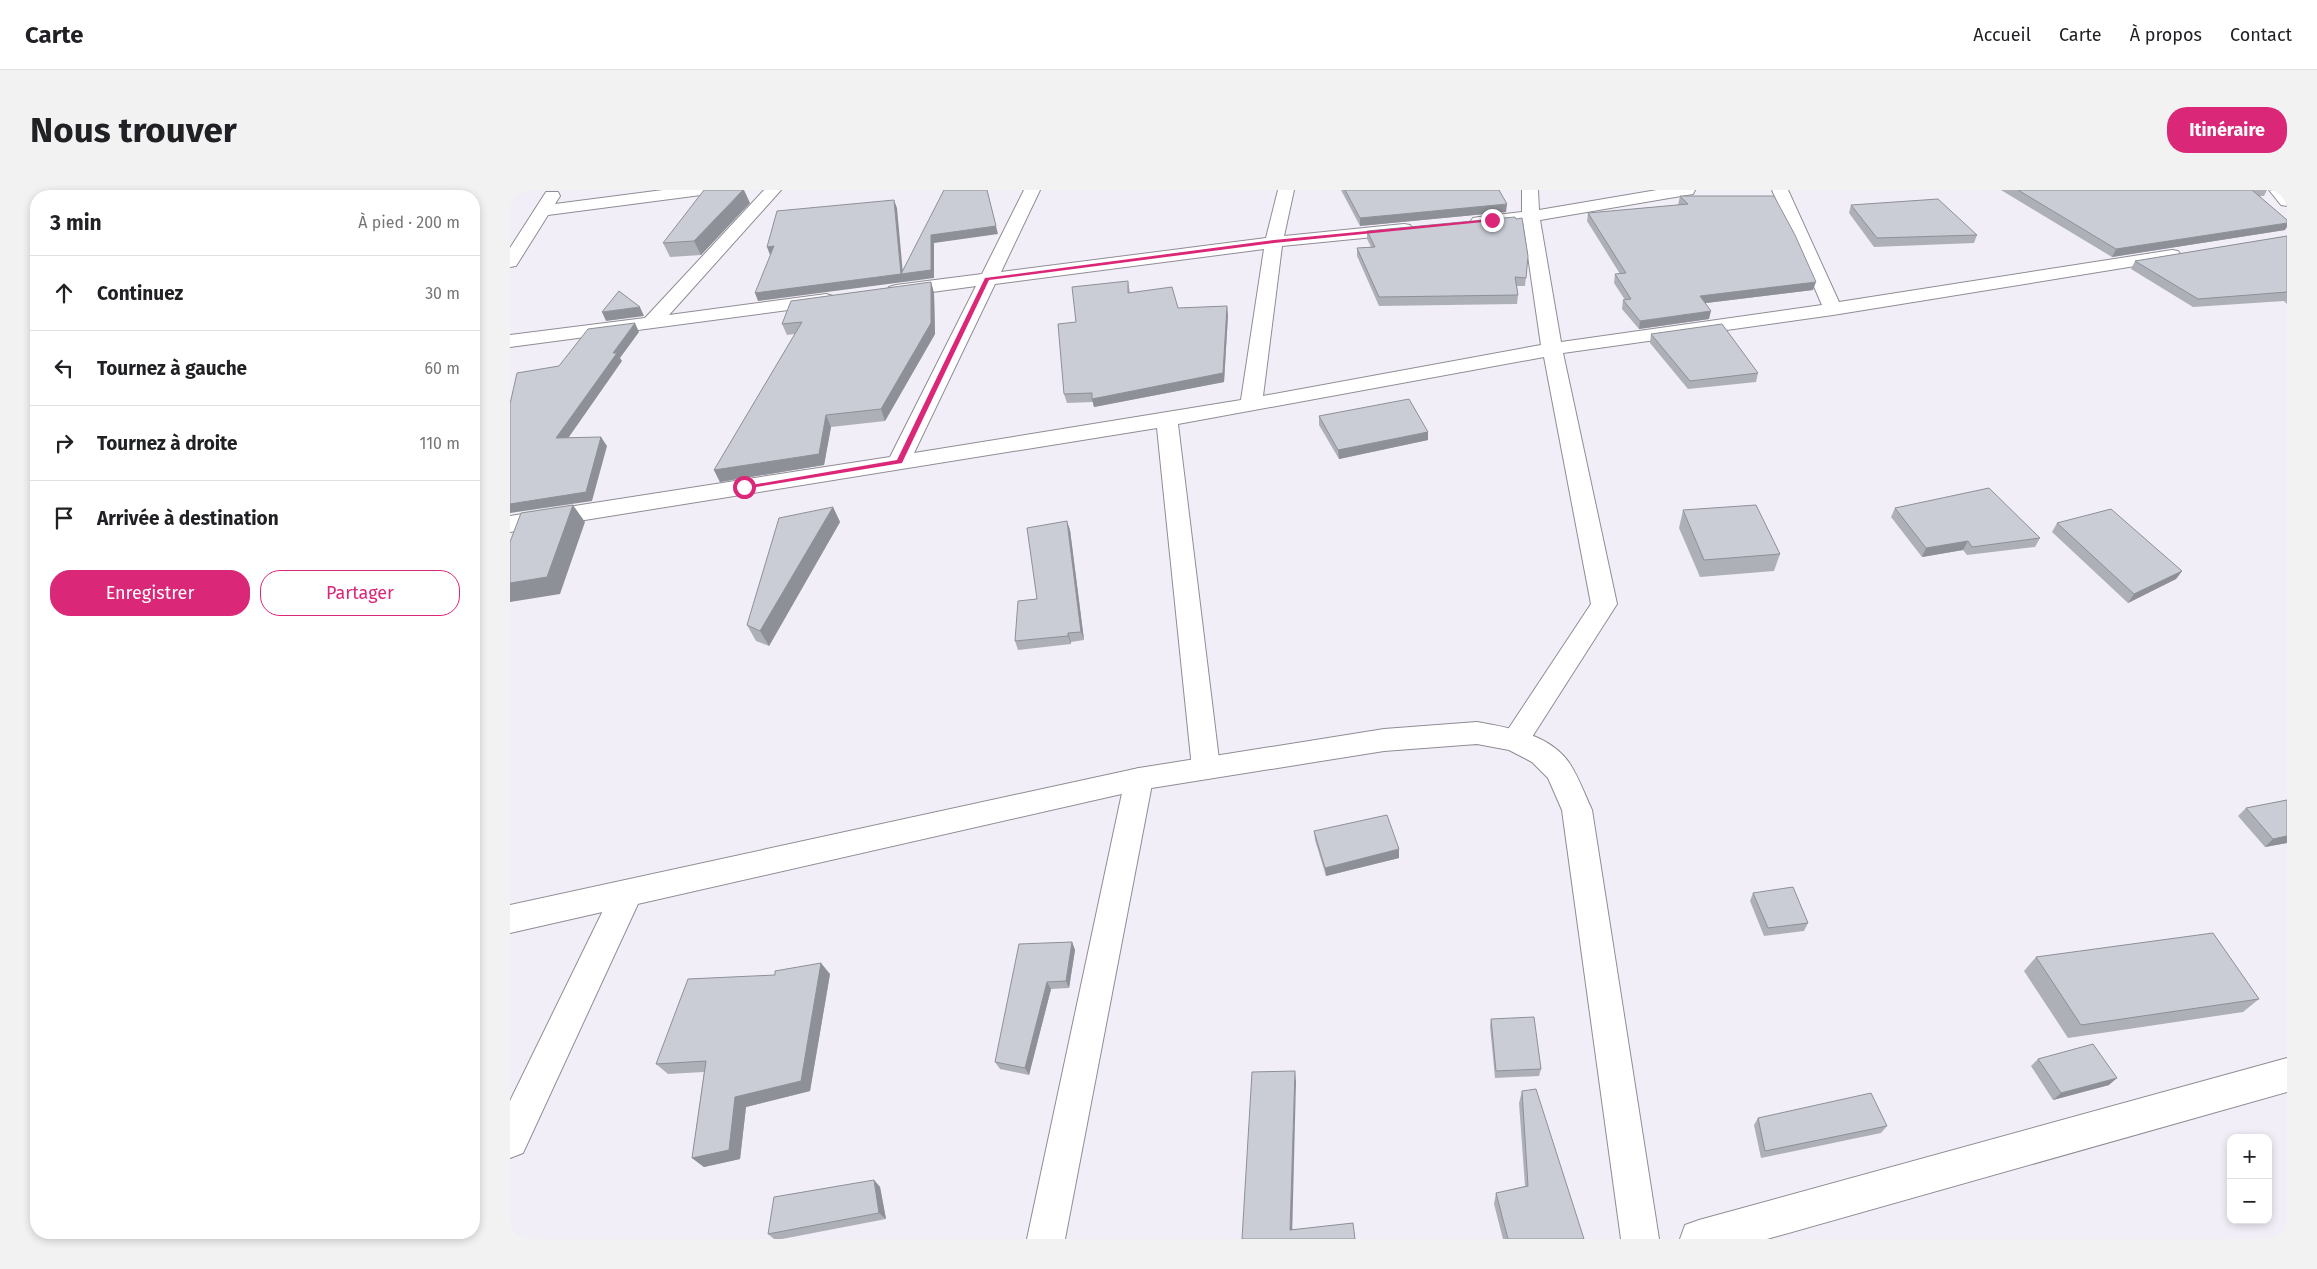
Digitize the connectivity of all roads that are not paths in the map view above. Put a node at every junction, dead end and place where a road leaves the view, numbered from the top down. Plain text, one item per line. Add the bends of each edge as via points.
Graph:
1 (557, 190) edge
2 (700, 190) edge
3 (772, 190) edge
4 (1032, 190) edge
5 (1286, 190) edge
6 (1530, 190) edge
7 (1687, 190) edge
8 (1780, 190) edge
9 (2277, 190) edge
10 (2287, 201) edge
11 (542, 211) junction
12 (1531, 216) junction
13 (1462, 223) edge
14 (1422, 227) edge
15 (1274, 242) junction
16 (2191, 252) edge
17 (510, 262) edge
18 (987, 279) junction
19 (878, 293) edge
20 (839, 298) edge
21 (1833, 308) junction
22 (651, 323) junction
23 (510, 341) edge
24 (1552, 349) junction
25 (1251, 404) junction
26 (1167, 420) junction
27 (899, 462) junction
28 (510, 524) edge
29 (1515, 740) junction
30 (1206, 768) junction
31 (1139, 778) junction
32 (627, 893) junction
33 (510, 919) edge
34 (2287, 1075) edge
35 (510, 1140) edge
36 (1046, 1239) edge
37 (1640, 1239) edge
38 (1699, 1239) edge

1 - 11 street
2 - 11 street
3 - 22 street
4 - 18 street
5 - 15 street
6 - 12 street
7 - 12 street
8 - 21 street
9 - 10 street
11 - 17 street
12 - 13 street
12 - 24 street
14 - 15 street
15 - 18 street
15 - 25 street
16 - 21 street
18 - 19 street
18 - 27 street
20 - 22 street
21 - 24 street
22 - 23 street
24 - 25 street
24 - 29 street via 1604,604
25 - 26 street
26 - 27 street
26 - 30 street
27 - 28 street
29 - 30 street via 1477,733 1384,740
29 - 37 street via 1542,754 1559,771 1577,810
30 - 31 street
31 - 32 street
31 - 36 street
32 - 33 street
32 - 35 street
34 - 38 street

